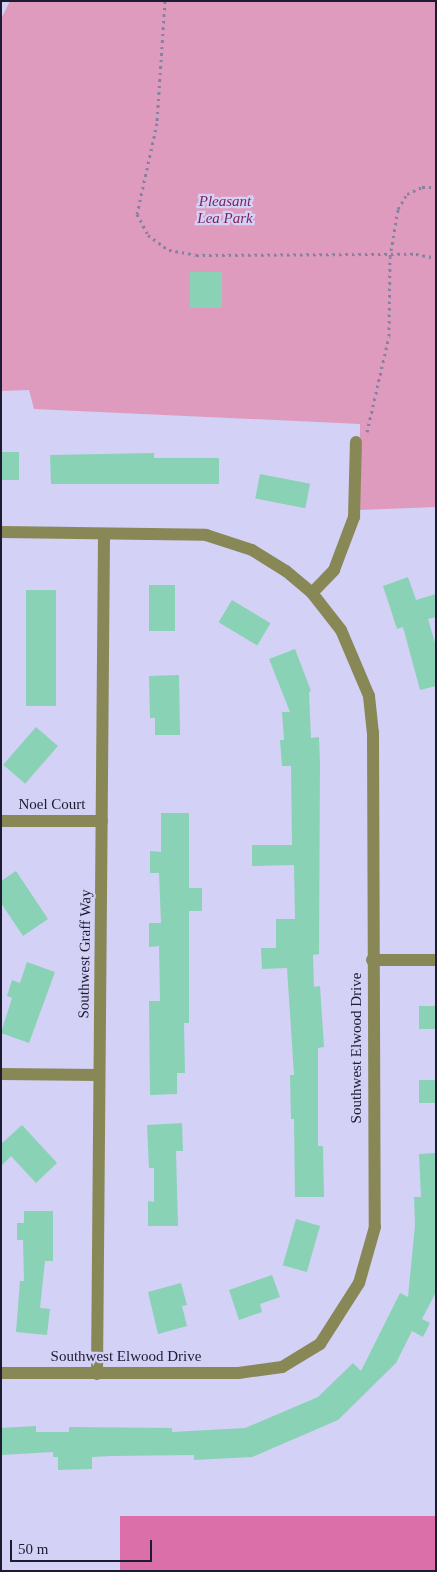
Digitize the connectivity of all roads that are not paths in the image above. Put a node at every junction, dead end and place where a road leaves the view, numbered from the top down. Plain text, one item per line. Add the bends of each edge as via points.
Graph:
1 (356, 442) road end
2 (1, 532) edge
3 (104, 534) junction
4 (312, 594) junction
5 (1, 821) edge
6 (102, 821) junction
7 (372, 960) junction
8 (436, 960) edge
9 (1, 1074) edge
10 (99, 1075) junction
11 (1, 1373) edge
12 (97, 1374) junction

1 - 4 street via 354,517 334,570
2 - 3 street, Southwest Elwood Drive
3 - 4 street, Southwest Elwood Drive via 206,535 252,550 286,571
3 - 6 street, Southwest Graff Way
4 - 7 street, Southwest Elwood Drive via 342,630 368,696 373,732
5 - 6 street, Noel Court
6 - 10 street, Southwest Graff Way
7 - 8 street
7 - 12 street, Southwest Elwood Drive via 375,1226 359,1283 320,1344 282,1367 238,1374
9 - 10 street
10 - 12 street, Southwest Graff Way
11 - 12 street, Southwest Elwood Drive

